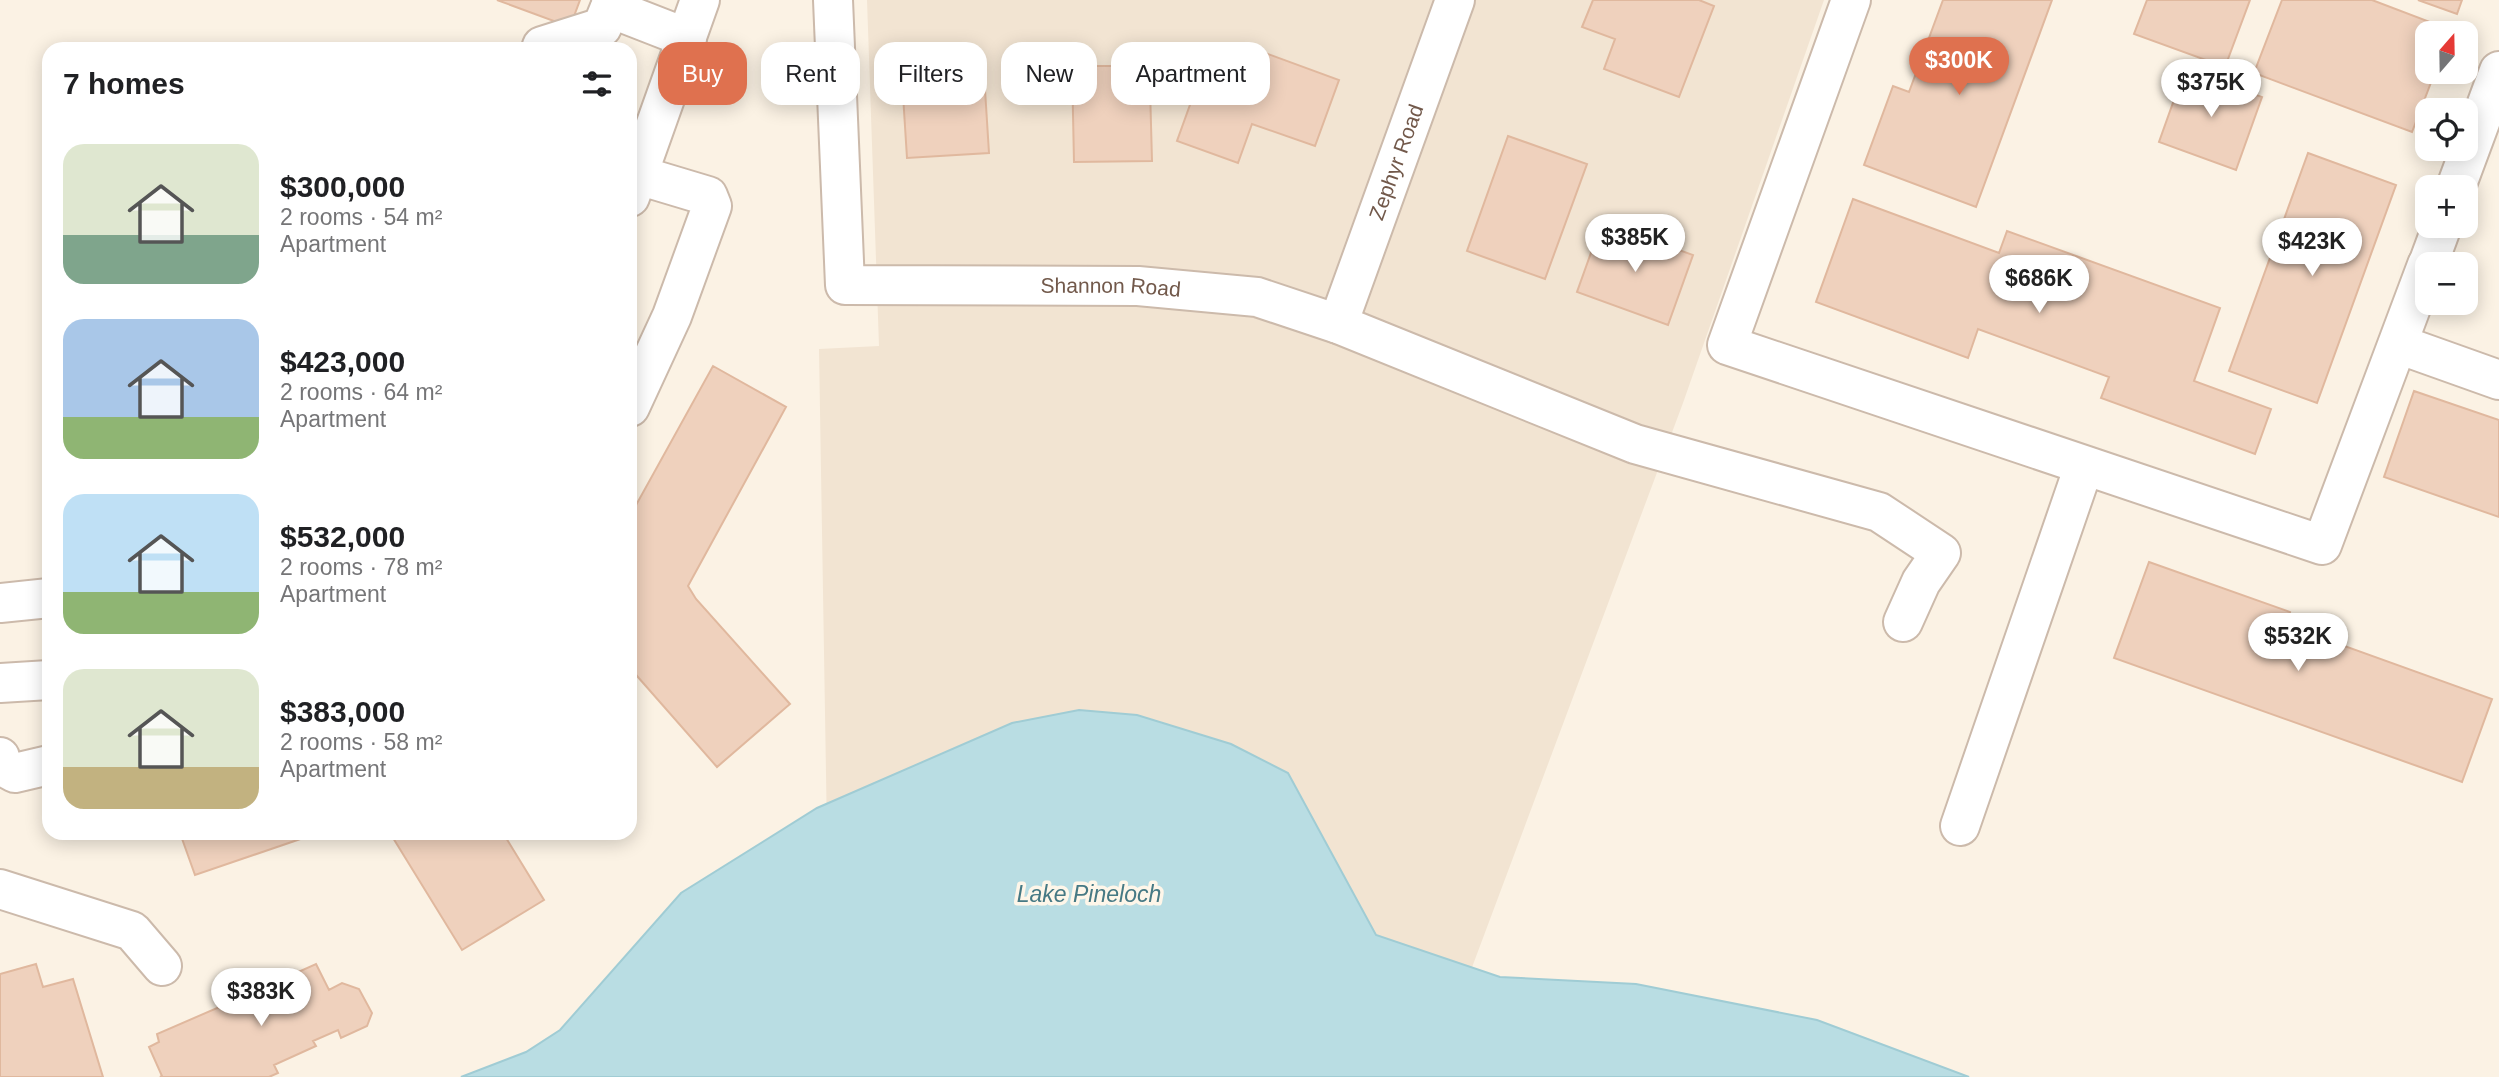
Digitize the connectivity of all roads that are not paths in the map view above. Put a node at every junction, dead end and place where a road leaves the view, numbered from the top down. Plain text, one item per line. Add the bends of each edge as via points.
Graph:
1 (700, 0) edge
2 (833, 0) edge
3 (1455, 0) edge
4 (1851, 0) edge
5 (611, 4) edge
6 (687, 38) junction
7 (555, 42) edge
8 (2499, 71) edge
9 (2460, 175) edge
10 (637, 178) edge
11 (637, 186) edge
12 (2415, 298) edge
13 (1338, 324) junction
14 (2398, 344) junction
15 (2499, 380) edge
16 (637, 392) edge
17 (2084, 466) junction
18 (42, 599) edge
19 (0, 603) edge
20 (1903, 622) dead end
21 (42, 680) edge
22 (0, 683) edge
23 (0, 757) edge
24 (42, 767) edge
25 (1960, 826) dead end
26 (0, 889) edge
27 (162, 967) dead end

1 - 6 street
2 - 13 street, Shannon Road via 845,285 1138,286 1257,297
3 - 13 street, Zephyr Road
4 - 17 street via 1727,345
5 - 6 street
5 - 7 street via 602,27
6 - 10 street
8 - 9 street
11 - 16 street via 708,196 712,206 672,316
12 - 14 street
13 - 20 street, Shannon Road via 1635,444 1879,512 1941,552 1920,582
14 - 15 street
14 - 17 street via 2322,545
17 - 25 street
18 - 19 street
21 - 22 street
23 - 24 street via 2,766 15,773
26 - 27 street via 132,931

